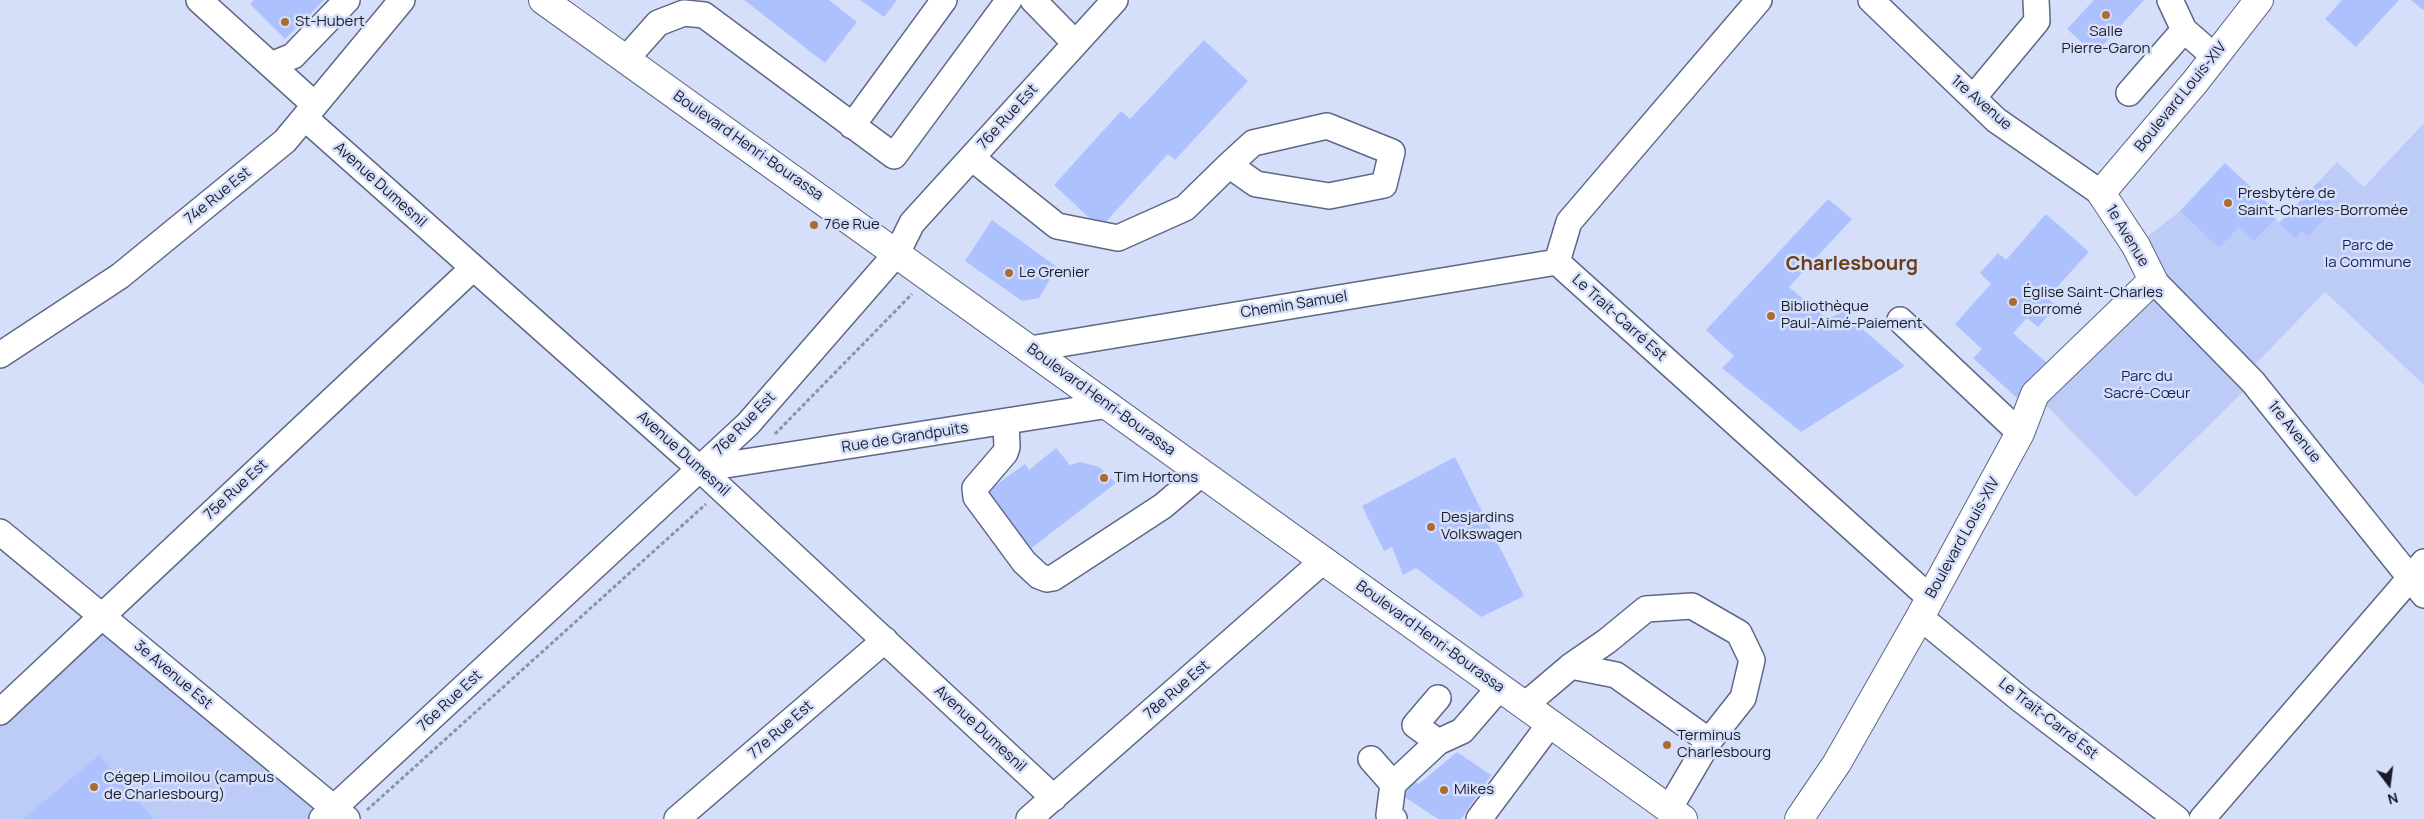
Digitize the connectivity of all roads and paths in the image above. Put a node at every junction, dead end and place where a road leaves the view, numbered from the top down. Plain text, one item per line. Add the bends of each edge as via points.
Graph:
1 (199, 0) edge
2 (331, 0) edge
3 (347, 0) edge
4 (543, 0) edge
5 (944, 0) edge
6 (1009, 0) edge
7 (1033, 0) edge
8 (1115, 0) edge
9 (1760, 0) edge
10 (1871, 0) edge
11 (2036, 0) edge
12 (2170, 0) edge
13 (2259, 0) edge
14 (400, 1) edge
15 (2184, 30) junction
16 (1075, 42) junction
17 (2215, 57) junction
18 (626, 59) junction
19 (275, 65) junction
20 (2128, 93) dead end
21 (1973, 98) junction
22 (310, 112) junction
23 (852, 126) junction
24 (972, 158) junction
25 (1229, 165) junction
26 (2101, 193) junction
27 (897, 252) junction
28 (1557, 262) junction
29 (473, 268) junction
30 (929, 276) junction
31 (2153, 280) junction
32 (1900, 320) dead end
33 (1030, 349) junction
34 (0, 355) edge
35 (1109, 405) junction
36 (1006, 422) junction
37 (2020, 433) junction
38 (749, 461) junction
39 (700, 469) junction
40 (1202, 472) junction
41 (722, 489) junction
42 (0, 532) edge
43 (1324, 560) junction
44 (2419, 578) edge
45 (1925, 608) junction
46 (102, 616) junction
47 (885, 640) junction
48 (1571, 666) junction
49 (1500, 687) junction
50 (1438, 698) dead end
51 (1525, 705) junction
52 (0, 712) edge
53 (1550, 724) junction
54 (1439, 741) junction
55 (1709, 741) junction
56 (1371, 759) dead end
57 (1393, 784) junction
58 (1505, 784) junction
59 (1054, 798) junction
60 (1676, 814) edge
61 (342, 815) edge
62 (677, 819) edge
63 (1029, 819) edge
64 (1394, 819) edge
65 (1468, 819) edge
66 (1479, 819) edge
67 (1799, 819) edge
68 (2177, 819) edge
69 (2202, 819) edge

1 - 19 street, Avenue Dumesnil
2 - 19 street
3 - 19 street via 293,56
4 - 18 main road, Boulevard Henri-Bourassa
5 - 23 street
6 - 23 street via 894,156
7 - 16 street
8 - 16 street, 76e Rue Est
9 - 28 street via 1569,222
10 - 21 street, 1re Avenue
11 - 21 street via 2036,21
12 - 15 street
13 - 17 main road, Boulevard Louis-XIV
14 - 22 street, 74e Rue Est
15 - 17 street
15 - 20 street
16 - 24 street, 76e Rue Est
17 - 26 main road, Boulevard Louis-XIV
18 - 23 street via 658,23 684,13 704,15
18 - 27 main road, Boulevard Henri-Bourassa
19 - 22 street, Avenue Dumesnil
21 - 26 street, 1re Avenue via 1996,120
22 - 29 street, Avenue Dumesnil
22 - 34 street, 74e Rue Est via 285,141 120,276
24 - 25 street via 1056,226 1118,238 1184,208
24 - 27 street, 76e Rue Est via 912,223
25 - 25 street via 1256,184 1329,196 1384,185 1392,152 1327,126 1253,142
26 - 31 main road, 1e Avenue via 2136,246
27 - 30 main road, Boulevard Henri-Bourassa
27 - 39 street, 76e Rue Est via 748,424
28 - 33 street, Chemin Samuel
28 - 45 street, Le Trait-Carré Est
29 - 39 street, Avenue Dumesnil
29 - 46 street, 75e Rue Est
30 - 33 main road, Boulevard Henri-Bourassa
30 - 38 path
31 - 37 main road, Boulevard Louis-XIV via 2035,394
31 - 44 street, 1re Avenue via 2253,382
32 - 37 street
33 - 35 main road, Boulevard Henri-Bourassa
35 - 36 street, Rue de Grandpuits
35 - 40 main road, Boulevard Henri-Bourassa
36 - 38 street, Rue de Grandpuits
36 - 40 street via 1006,453 975,488 976,496 1024,562 1047,579 1163,506
37 - 45 main road, Boulevard Louis-XIV
38 - 39 street, Rue de Grandpuits
39 - 41 street, Avenue Dumesnil
39 - 61 street, 76e Rue Est
40 - 43 main road, Boulevard Henri-Bourassa
41 - 47 street, Avenue Dumesnil
41 - 61 path
42 - 46 street, 3e Avenue Est
43 - 49 main road, Boulevard Henri-Bourassa
43 - 59 street, 78e Rue Est
44 - 69 street
45 - 67 main road, Boulevard Louis-XIV via 1837,763
45 - 68 street, Le Trait-Carré Est via 2020,698
46 - 52 street, 75e Rue Est
46 - 61 street, 3e Avenue Est
47 - 59 street, Avenue Dumesnil
47 - 62 street, 77e Rue Est
48 - 51 street
48 - 55 street via 1616,675
48 - 55 street via 1646,609 1692,606 1739,633 1752,660 1743,698
49 - 51 main road, Boulevard Henri-Bourassa
49 - 54 street via 1462,731
50 - 54 street via 1415,725
51 - 53 main road, Boulevard Henri-Bourassa
53 - 58 street
53 - 60 main road, Boulevard Henri-Bourassa
54 - 57 street
55 - 60 street
56 - 57 street
57 - 64 street via 1389,815
58 - 65 street via 1496,783
58 - 66 street
59 - 63 street, 78e Rue Est

